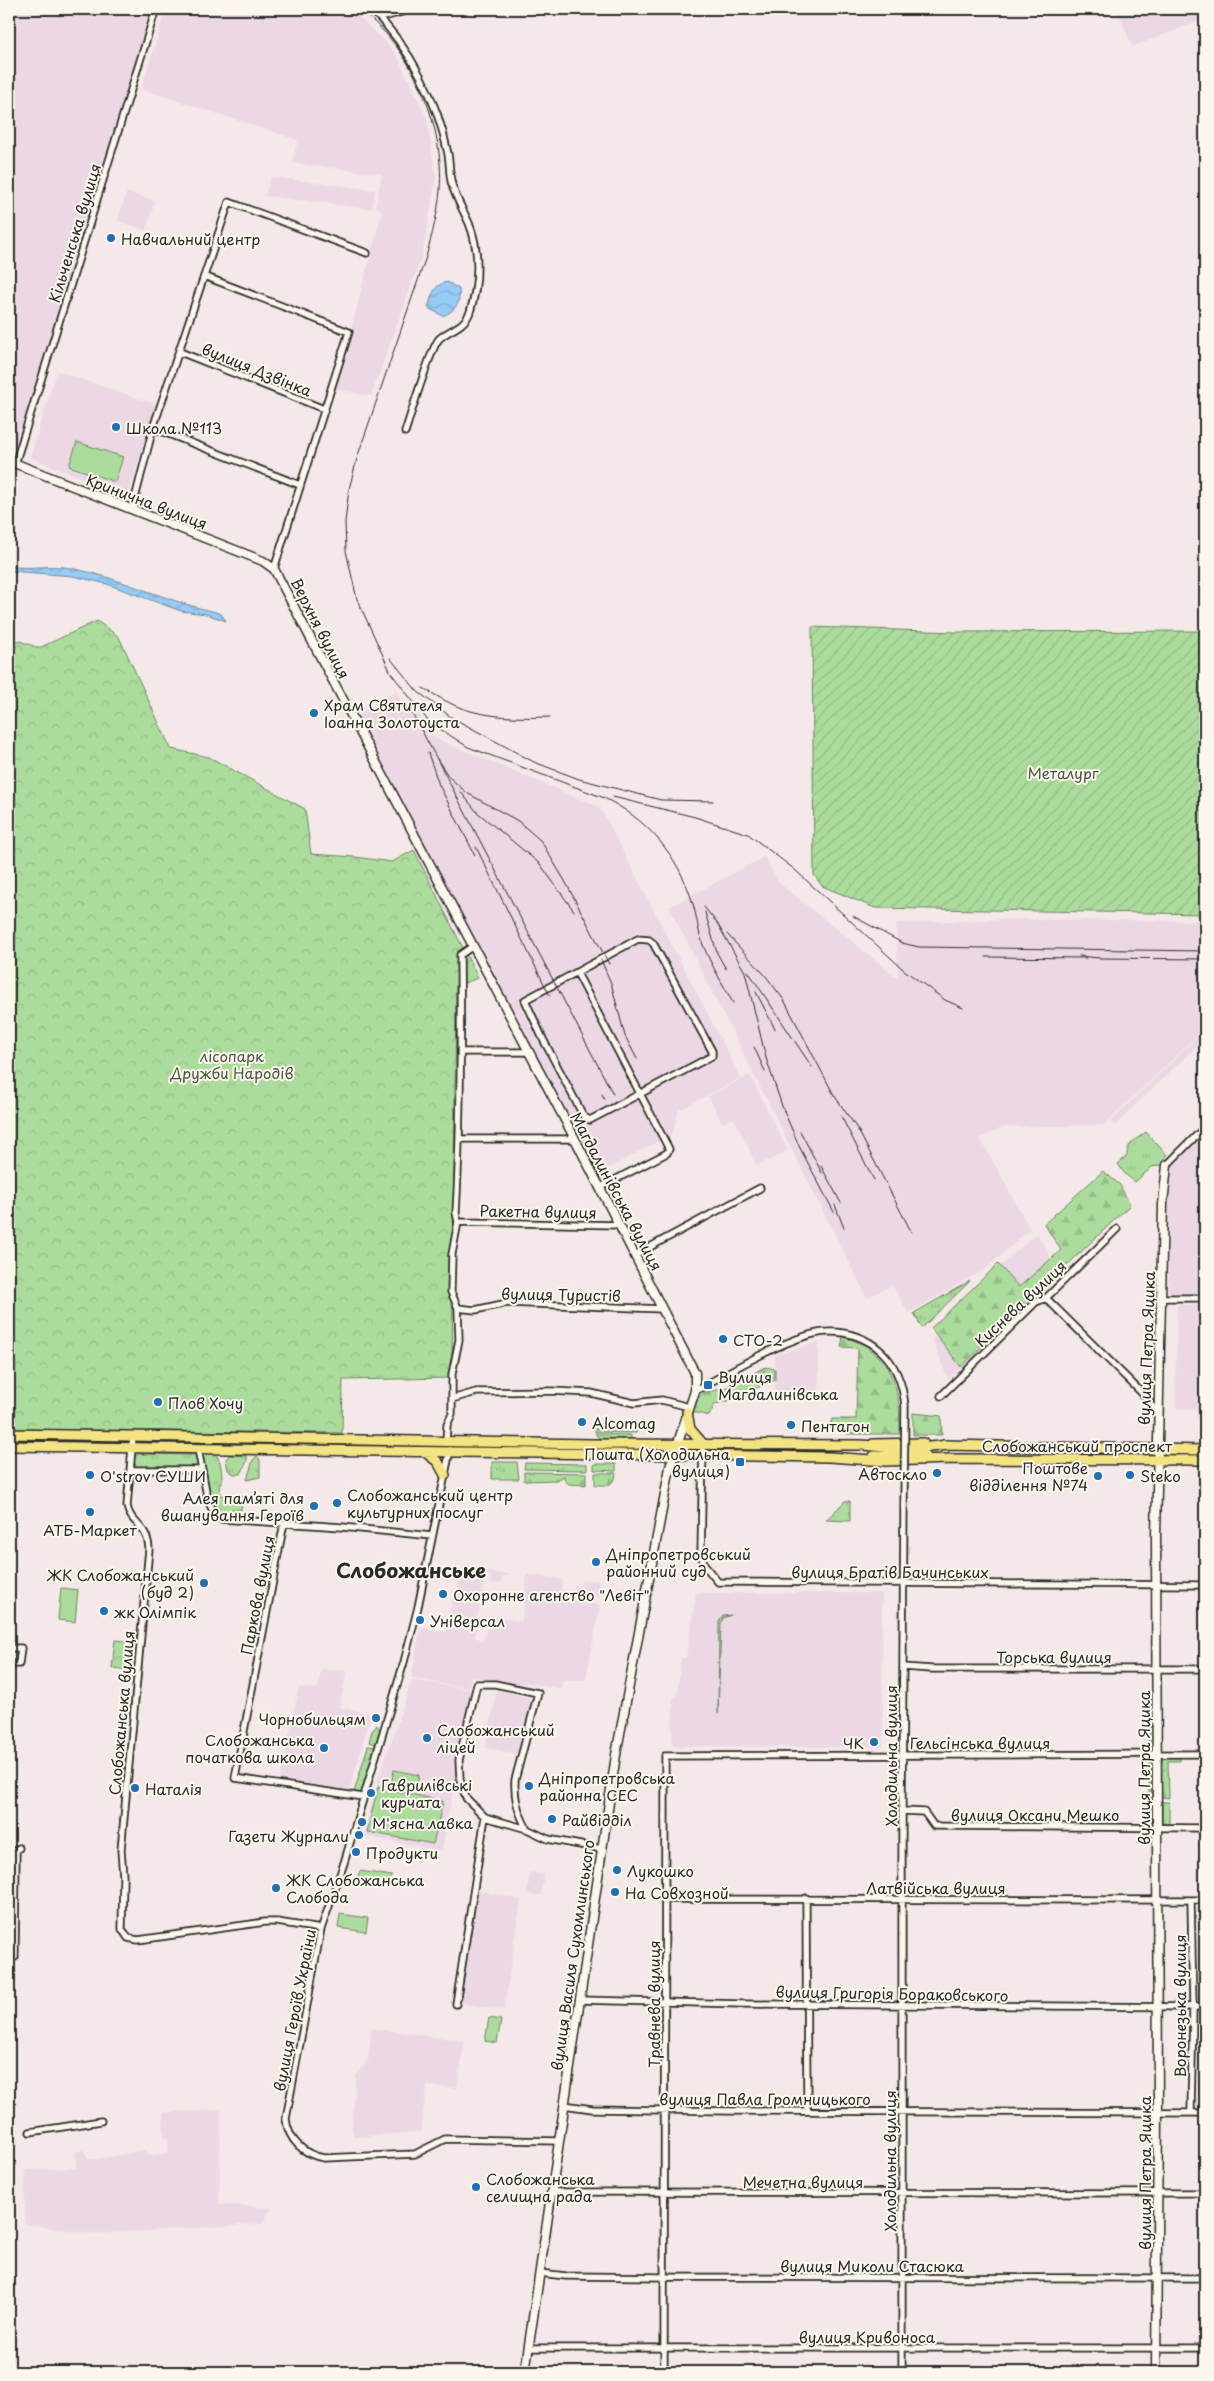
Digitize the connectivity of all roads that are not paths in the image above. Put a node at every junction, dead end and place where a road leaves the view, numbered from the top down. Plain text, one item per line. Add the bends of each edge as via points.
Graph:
1 (156, 9) edge
2 (371, 9) edge
3 (413, 9) edge
4 (380, 18) junction
5 (367, 253) dead end
6 (204, 276) junction
7 (180, 352) junction
8 (324, 409) junction
9 (153, 428) junction
10 (405, 432) dead end
11 (12, 462) edge
12 (300, 485) junction
13 (132, 510) junction
14 (274, 569) junction
15 (473, 946) junction
16 (577, 973) junction
17 (462, 1052) junction
18 (528, 1052) junction
19 (639, 1093) junction
20 (1205, 1127) edge
21 (575, 1138) junction
22 (461, 1139) junction
23 (1167, 1165) joint
24 (599, 1188) junction
25 (760, 1188) dead end
26 (458, 1222) junction
27 (619, 1225) junction
28 (1117, 1229) dead end
29 (635, 1255) junction
30 (1046, 1298) junction
31 (1162, 1298) junction
32 (1205, 1298) edge
33 (458, 1308) junction
34 (663, 1309) junction
35 (694, 1391) junction
36 (940, 1396) dead end
37 (452, 1399) junction
38 (688, 1409) junction
39 (1158, 1416) junction
40 (9, 1434) edge
41 (133, 1436) junction
42 (449, 1441) junction
43 (703, 1444) junction
44 (677, 1445) junction
45 (9, 1446) edge
46 (133, 1448) junction
47 (198, 1449) junction
48 (1158, 1449) junction
49 (1205, 1450) edge
50 (425, 1452) junction
51 (450, 1452) junction
52 (672, 1456) junction
53 (703, 1456) junction
54 (1158, 1459) junction
55 (1205, 1460) edge
56 (130, 1470) junction
57 (202, 1470) junction
58 (445, 1475) junction
59 (284, 1524) junction
60 (432, 1536) junction
61 (903, 1584) junction
62 (1156, 1585) junction
63 (1205, 1585) edge
64 (9, 1648) edge
65 (9, 1664) edge
66 (903, 1667) junction
67 (1157, 1669) junction
68 (1205, 1669) edge
69 (902, 1754) junction
70 (1158, 1754) junction
71 (1205, 1754) edge
72 (665, 1756) joint
73 (363, 1797) junction
74 (902, 1811) junction
75 (485, 1817) junction
76 (521, 1818) junction
77 (516, 1826) junction
78 (1157, 1828) junction
79 (1205, 1828) edge
80 (528, 1829) junction
81 (19, 1848) dead end
82 (602, 1849) junction
83 (806, 1898) junction
84 (666, 1899) junction
85 (902, 1900) junction
86 (1157, 1900) junction
87 (1191, 1900) junction
88 (1205, 1900) edge
89 (12, 1923) edge
90 (322, 1929) junction
91 (9, 1957) edge
92 (579, 2000) junction
93 (665, 2002) junction
94 (456, 2004) dead end
95 (806, 2004) junction
96 (901, 2004) junction
97 (1193, 2007) junction
98 (1205, 2007) edge
99 (1158, 2009) junction
100 (564, 2105) junction
101 (666, 2110) junction
102 (807, 2111) junction
103 (902, 2111) junction
104 (1158, 2112) junction
105 (1191, 2113) junction
106 (1205, 2113) edge
107 (101, 2121) dead end
108 (30, 2132) dead end
109 (559, 2141) junction
110 (551, 2192) junction
111 (666, 2193) junction
112 (902, 2193) junction
113 (1158, 2193) junction
114 (1205, 2193) edge
115 (539, 2273) junction
116 (902, 2276) junction
117 (665, 2277) junction
118 (1157, 2278) junction
119 (1205, 2278) edge
120 (529, 2348) junction
121 (664, 2348) junction
122 (902, 2348) junction
123 (1157, 2348) junction
124 (1205, 2348) edge
125 (525, 2372) edge
126 (664, 2372) edge
127 (902, 2372) edge
128 (1156, 2372) edge

1 - 11 street, Кільченська вулиця
2 - 4 street
3 - 4 street
4 - 10 street via 412,59 432,102 448,154 452,187 470,225 476,249 476,286 470,313 459,327 438,340
5 - 6 street via 229,202
6 - 7 street
6 - 8 street, Верхня вулиця via 349,332
7 - 8 street, вулиця Дзвінка
7 - 9 street
8 - 12 street, Верхня вулиця
9 - 12 street
9 - 13 street
11 - 13 street, Кринична вулиця
12 - 14 street, Верхня вулиця
13 - 14 street, Кринична вулиця via 263,561
14 - 15 street, Верхня вулиця
15 - 17 street, вулиця Героїв України via 460,955
15 - 18 street, Магдалинівська вулиця
16 - 19 street
16 - 19 street via 525,1000 543,1039 587,1119
16 - 19 street via 638,939 653,942 712,1051 712,1056
17 - 18 street
17 - 22 street, вулиця Героїв України
18 - 21 street, Магдалинівська вулиця
19 - 24 street via 669,1151
20 - 23 street
21 - 22 street
21 - 24 street, Магдалинівська вулиця
22 - 26 street, вулиця Героїв України
23 - 31 street, вулиця Петра Яцика via 1163,1204
24 - 27 street, Магдалинівська вулиця
25 - 29 street
26 - 27 street, Ракетна вулиця
26 - 33 street, вулиця Героїв України via 452,1254 451,1292
27 - 29 street, Магдалинівська вулиця
28 - 30 street, Киснева вулиця
29 - 34 street, Магдалинівська вулиця
30 - 36 street, Киснева вулиця via 1036,1302
30 - 39 street via 1146,1397
31 - 32 street
31 - 39 street, вулиця Петра Яцика
33 - 34 street, вулиця Туристів via 474,1310 507,1303
33 - 37 street, вулиця Героїв України via 459,1340 452,1374
34 - 35 street, Магдалинівська вулиця via 694,1369
35 - 38 street, Магдалинівська вулиця
35 - 61 street, Холодильна вулиця, bridge via 798,1339 826,1332 858,1337 874,1345 888,1358 901,1383 905,1406
37 - 38 street via 476,1392 551,1391 591,1394 634,1403 662,1400
37 - 42 street, вулиця Героїв України via 452,1414 447,1425
38 - 43 main road via 690,1429
38 - 44 street, Магдалинівська вулиця
39 - 48 street, вулиця Петра Яцика
40 - 41 main road, Слобожанський проспект
41 - 42 main road, Слобожанський проспект
41 - 46 street, Слобожанська вулиця
42 - 44 main road, Слобожанський проспект
42 - 51 street, вулиця Героїв України
43 - 44 main road, Слобожанський проспект
43 - 48 main road, Слобожанський проспект via 861,1445 910,1449 949,1445
43 - 53 street, вулиця Братів Бачинських
44 - 52 street, Магдалинівська вулиця
45 - 46 main road, Слобожанський проспект
46 - 47 main road, Слобожанський проспект
46 - 56 street, Слобожанська вулиця
47 - 50 main road, Слобожанський проспект
47 - 57 street
48 - 49 main road, Слобожанський проспект
48 - 54 street, вулиця Петра Яцика
50 - 51 main road, Слобожанський проспект
50 - 58 main road via 438,1462
51 - 52 main road, Слобожанський проспект
51 - 58 street, вулиця Героїв України
52 - 53 main road, Слобожанський проспект
52 - 82 street, вулиця Василя Сухомлинського via 616,1756
53 - 54 main road, Слобожанський проспект
53 - 61 street, вулиця Братів Бачинських via 701,1555 718,1582
54 - 55 main road, Слобожанський проспект
54 - 62 street, вулиця Петра Яцика
56 - 57 street
56 - 90 street, Слобожанська вулиця via 128,1512 146,1535 149,1549 121,1850 122,1929 128,1938 138,1940 265,1922
57 - 59 street via 210,1507 221,1519
58 - 60 street, вулиця Героїв України
59 - 60 street
59 - 73 street, Паркова вулиця via 235,1778
60 - 73 street, вулиця Героїв України via 404,1662
61 - 62 street, вулиця Братів Бачинських
61 - 66 street, Холодильна вулиця
62 - 63 street, вулиця Братів Бачинських
62 - 67 street, вулиця Петра Яцика
64 - 65 street via 21,1648 19,1664
66 - 67 street, Торська вулиця
66 - 69 street, Холодильна вулиця
67 - 68 street, Торська вулиця
67 - 70 street, вулиця Петра Яцика
69 - 70 street, Гельсінська вулиця
69 - 72 street, Гельсінська вулиця
69 - 74 street, Холодильна вулиця
70 - 71 street, Гельсінська вулиця
70 - 78 street, вулиця Петра Яцика
72 - 84 street, Травнева вулиця
73 - 90 street, вулиця Героїв України
74 - 78 street, вулиця Оксани Мешко via 924,1812 934,1826
74 - 85 street, Холодильна вулиця
75 - 76 street via 466,1798 459,1760 475,1687 482,1683 538,1693 516,1773 514,1795
75 - 77 street
75 - 94 street
76 - 77 street
76 - 80 street
77 - 80 street
78 - 79 street, вулиця Оксани Мешко
78 - 86 street, вулиця Петра Яцика
80 - 82 street via 548,1839
81 - 89 street via 16,1850 17,1918
82 - 92 street, вулиця Василя Сухомлинського
83 - 84 street, Латвійська вулиця
83 - 85 street, Латвійська вулиця
83 - 95 street
84 - 93 street, Травнева вулиця
85 - 86 street, Латвійська вулиця
85 - 96 street, Холодильна вулиця
86 - 87 street, Латвійська вулиця
86 - 99 street, вулиця Петра Яцика
87 - 88 street, Латвійська вулиця
87 - 97 street, Воронезька вулиця
89 - 91 street via 15,1957
90 - 109 street, вулиця Героїв України via 286,2119 294,2142 311,2154 324,2158 415,2154 445,2139
92 - 93 street, вулиця Григорія Бораковського
92 - 100 street, вулиця Василя Сухомлинського
93 - 95 street, вулиця Григорія Бораковського
93 - 101 street, Травнева вулиця
95 - 96 street, вулиця Григорія Бораковського
95 - 102 street
96 - 99 street, вулиця Григорія Бораковського
96 - 103 street, Холодильна вулиця
97 - 98 street, вулиця Григорія Бораковського
97 - 99 street, вулиця Григорія Бораковського
97 - 105 street, Воронезька вулиця
99 - 104 street, вулиця Петра Яцика
100 - 101 street, вулиця Павла Громницького via 592,2109
100 - 109 street, вулиця Василя Сухомлинського
101 - 102 street, вулиця Павла Громницького
101 - 111 street, Травнева вулиця
102 - 103 street, вулиця Павла Громницького
103 - 104 street, вулиця Павла Громницького
103 - 112 street, Холодильна вулиця
104 - 105 street, вулиця Павла Громницького
104 - 113 street, вулиця Петра Яцика
105 - 106 street, вулиця Павла Громницького
107 - 108 street
109 - 110 street, вулиця Василя Сухомлинського
110 - 111 street, Мечетна вулиця
110 - 115 street, вулиця Василя Сухомлинського
111 - 112 street, Мечетна вулиця
111 - 117 street, Травнева вулиця
112 - 113 street, Мечетна вулиця
112 - 116 street, Холодильна вулиця
113 - 114 street, Мечетна вулиця
113 - 118 street, вулиця Петра Яцика
115 - 117 street, вулиця Миколи Стасюка
115 - 120 street, вулиця Василя Сухомлинського
116 - 117 street, вулиця Миколи Стасюка
116 - 118 street, вулиця Миколи Стасюка
116 - 122 street, Холодильна вулиця
117 - 121 street, Травнева вулиця
118 - 119 street, вулиця Миколи Стасюка
118 - 123 street, вулиця Петра Яцика
120 - 121 street, вулиця Кривоноса
120 - 125 street, вулиця Василя Сухомлинського
121 - 122 street, вулиця Кривоноса
121 - 126 street, Травнева вулиця
122 - 123 street, вулиця Кривоноса
122 - 127 street, Холодильна вулиця
123 - 124 street, вулиця Кривоноса
123 - 128 street, вулиця Петра Яцика

